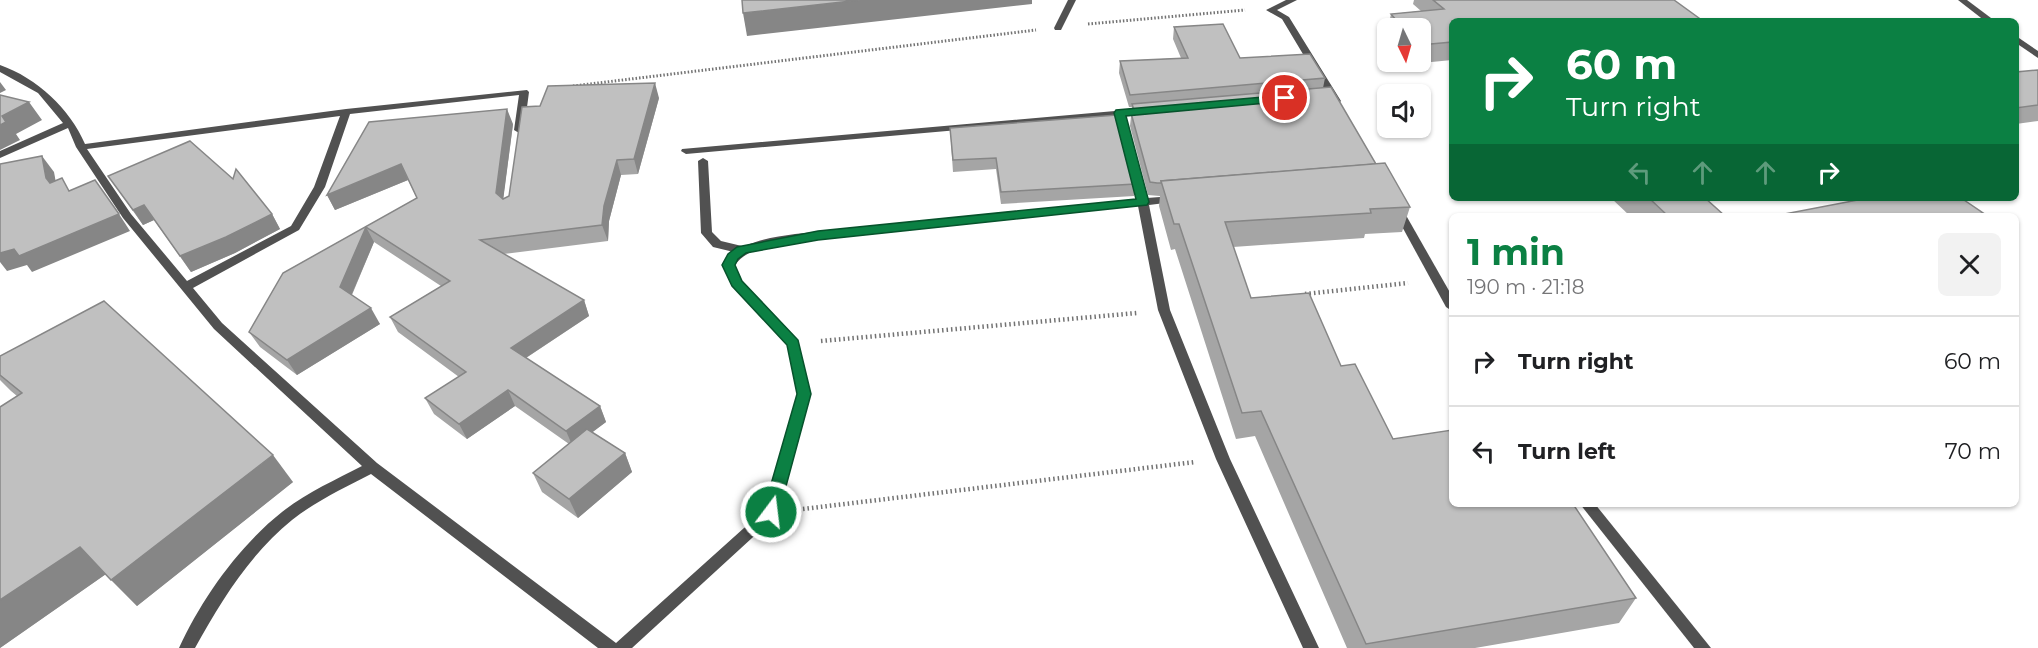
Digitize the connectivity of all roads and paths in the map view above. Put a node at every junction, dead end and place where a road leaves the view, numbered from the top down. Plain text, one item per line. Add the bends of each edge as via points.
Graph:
1 (1072, 0) edge
2 (1293, 0) edge
3 (1962, 0) edge
4 (1270, 10) junction
5 (1987, 18) edge
6 (1058, 28) junction
7 (2019, 41) edge
8 (2038, 55) edge
9 (0, 68) edge
10 (524, 92) junction
11 (1332, 94) junction
12 (1321, 95) edge
13 (1155, 110) edge
14 (346, 112) junction
15 (1343, 112) edge
16 (1120, 113) junction
17 (69, 123) junction
18 (518, 139) edge
19 (81, 147) junction
20 (686, 151) dead end
21 (2, 153) edge
22 (703, 161) dead end
23 (1186, 198) edge
24 (1143, 202) junction
25 (1394, 202) edge
26 (742, 250) junction
27 (1436, 280) junction
28 (186, 287) junction
29 (1294, 296) edge
30 (1449, 302) edge
31 (1164, 310) junction
32 (794, 344) junction
33 (1223, 459) junction
34 (372, 467) junction
35 (1589, 507) edge
36 (771, 512) junction
37 (187, 648) edge
38 (610, 648) edge
39 (621, 648) edge
40 (1311, 648) edge
41 (1702, 648) edge

1 - 6 street
2 - 4 street
3 - 5 street
4 - 6 path via 1174,15
4 - 11 street via 1285,17
6 - 10 path
7 - 8 street
9 - 17 street via 41,91
10 - 14 street
10 - 18 street
11 - 12 street
11 - 15 street
13 - 16 street
14 - 19 street
14 - 28 street via 328,166 307,213 295,228
16 - 20 street
16 - 24 street
17 - 19 street
17 - 21 street
19 - 28 street via 127,216
22 - 26 street via 707,233 717,243
23 - 24 street
24 - 26 street via 850,232
24 - 31 street
25 - 27 street
26 - 32 street via 729,265 731,274
27 - 29 path
27 - 30 street
28 - 34 street via 218,326
31 - 32 path
31 - 33 street
32 - 36 street via 804,394
33 - 36 path
33 - 40 street
34 - 37 street via 305,504 250,550
34 - 38 street
35 - 41 street
36 - 39 street

